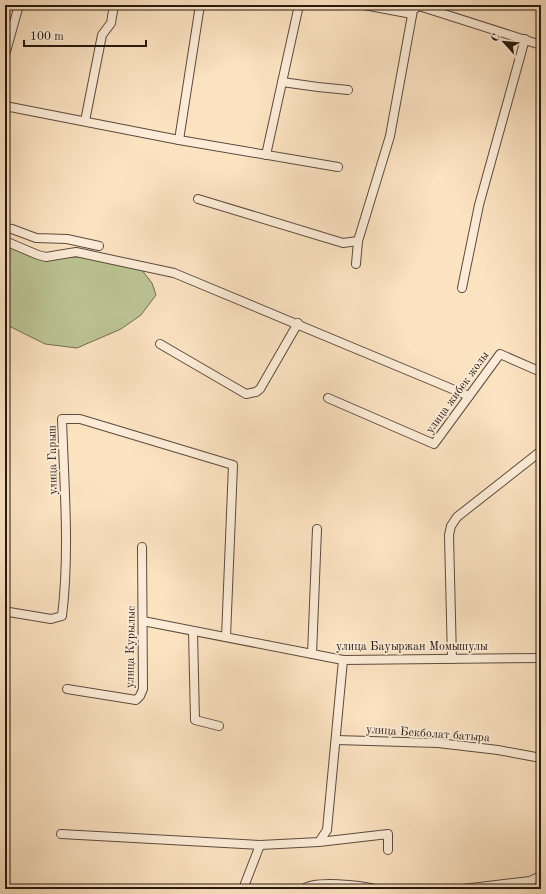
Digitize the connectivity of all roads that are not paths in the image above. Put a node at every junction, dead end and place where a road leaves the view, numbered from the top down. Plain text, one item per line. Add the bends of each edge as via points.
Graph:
1 (19, 5) edge
2 (114, 5) edge
3 (200, 5) edge
4 (299, 5) edge
5 (364, 5) edge
6 (412, 14) junction
7 (525, 39) junction
8 (541, 45) edge
9 (5, 55) edge
10 (282, 82) junction
11 (348, 90) dead end
12 (5, 106) edge
13 (85, 121) junction
14 (179, 140) junction
15 (266, 155) junction
16 (338, 167) dead end
17 (198, 199) dead end
18 (5, 228) edge
19 (5, 241) edge
20 (358, 241) junction
21 (99, 246) dead end
22 (356, 264) dead end
23 (462, 288) dead end
24 (298, 323) junction
25 (160, 344) dead end
26 (541, 372) edge
27 (469, 396) junction
28 (328, 398) dead end
29 (541, 451) edge
30 (317, 529) dead end
31 (142, 547) dead end
32 (5, 616) edge
33 (143, 621) junction
34 (193, 631) junction
35 (226, 637) junction
36 (312, 654) junction
37 (541, 658) edge
38 (452, 659) junction
39 (344, 660) junction
40 (67, 689) dead end
41 (219, 726) dead end
42 (336, 740) junction
43 (541, 758) edge
44 (61, 834) dead end
45 (319, 842) junction
46 (260, 845) junction
47 (388, 850) dead end
48 (541, 876) edge
49 (243, 889) edge
50 (303, 889) edge
51 (376, 889) edge
52 (463, 889) edge

1 - 9 street
2 - 13 street via 111,23 102,35
3 - 14 street
4 - 10 street
5 - 6 street
6 - 7 street via 419,6
6 - 20 street via 390,136
7 - 8 street
7 - 23 street via 479,205
10 - 11 street
10 - 15 street
12 - 13 street
13 - 14 street
14 - 15 street
15 - 16 street
17 - 20 street via 343,243
18 - 21 street via 12,228 36,238 67,238
19 - 24 street via 46,257 76,252 174,273
20 - 22 street
24 - 25 street via 260,389 246,394
24 - 27 street
26 - 27 street, улица жибек жолы via 500,354
27 - 28 street, улица жибек жолы via 434,444
29 - 38 street via 458,516 451,526 449,535
30 - 36 street
31 - 33 street, улица Курылыс
32 - 35 street, улица Гарыш via 9,612 50,619 62,616 65,591 62,419 80,420 233,465
33 - 34 street, улица Бауыржан Момышулы
33 - 40 street, улица Курылыс via 143,689 136,700
34 - 35 street, улица Бауыржан Момышулы
34 - 41 street via 196,720
35 - 36 street, улица Бауыржан Момышулы
36 - 39 street, улица Бауыржан Момышулы
37 - 38 street, улица Бауыржан Момышулы
38 - 39 street, улица Бауыржан Момышулы
39 - 42 street
42 - 43 street, улица Бекболат батыра via 438,743
42 - 45 street via 327,830
44 - 46 street
45 - 46 street
45 - 47 street via 388,834
46 - 49 street
48 - 52 street via 530,881
50 - 51 street via 315,884 367,886

